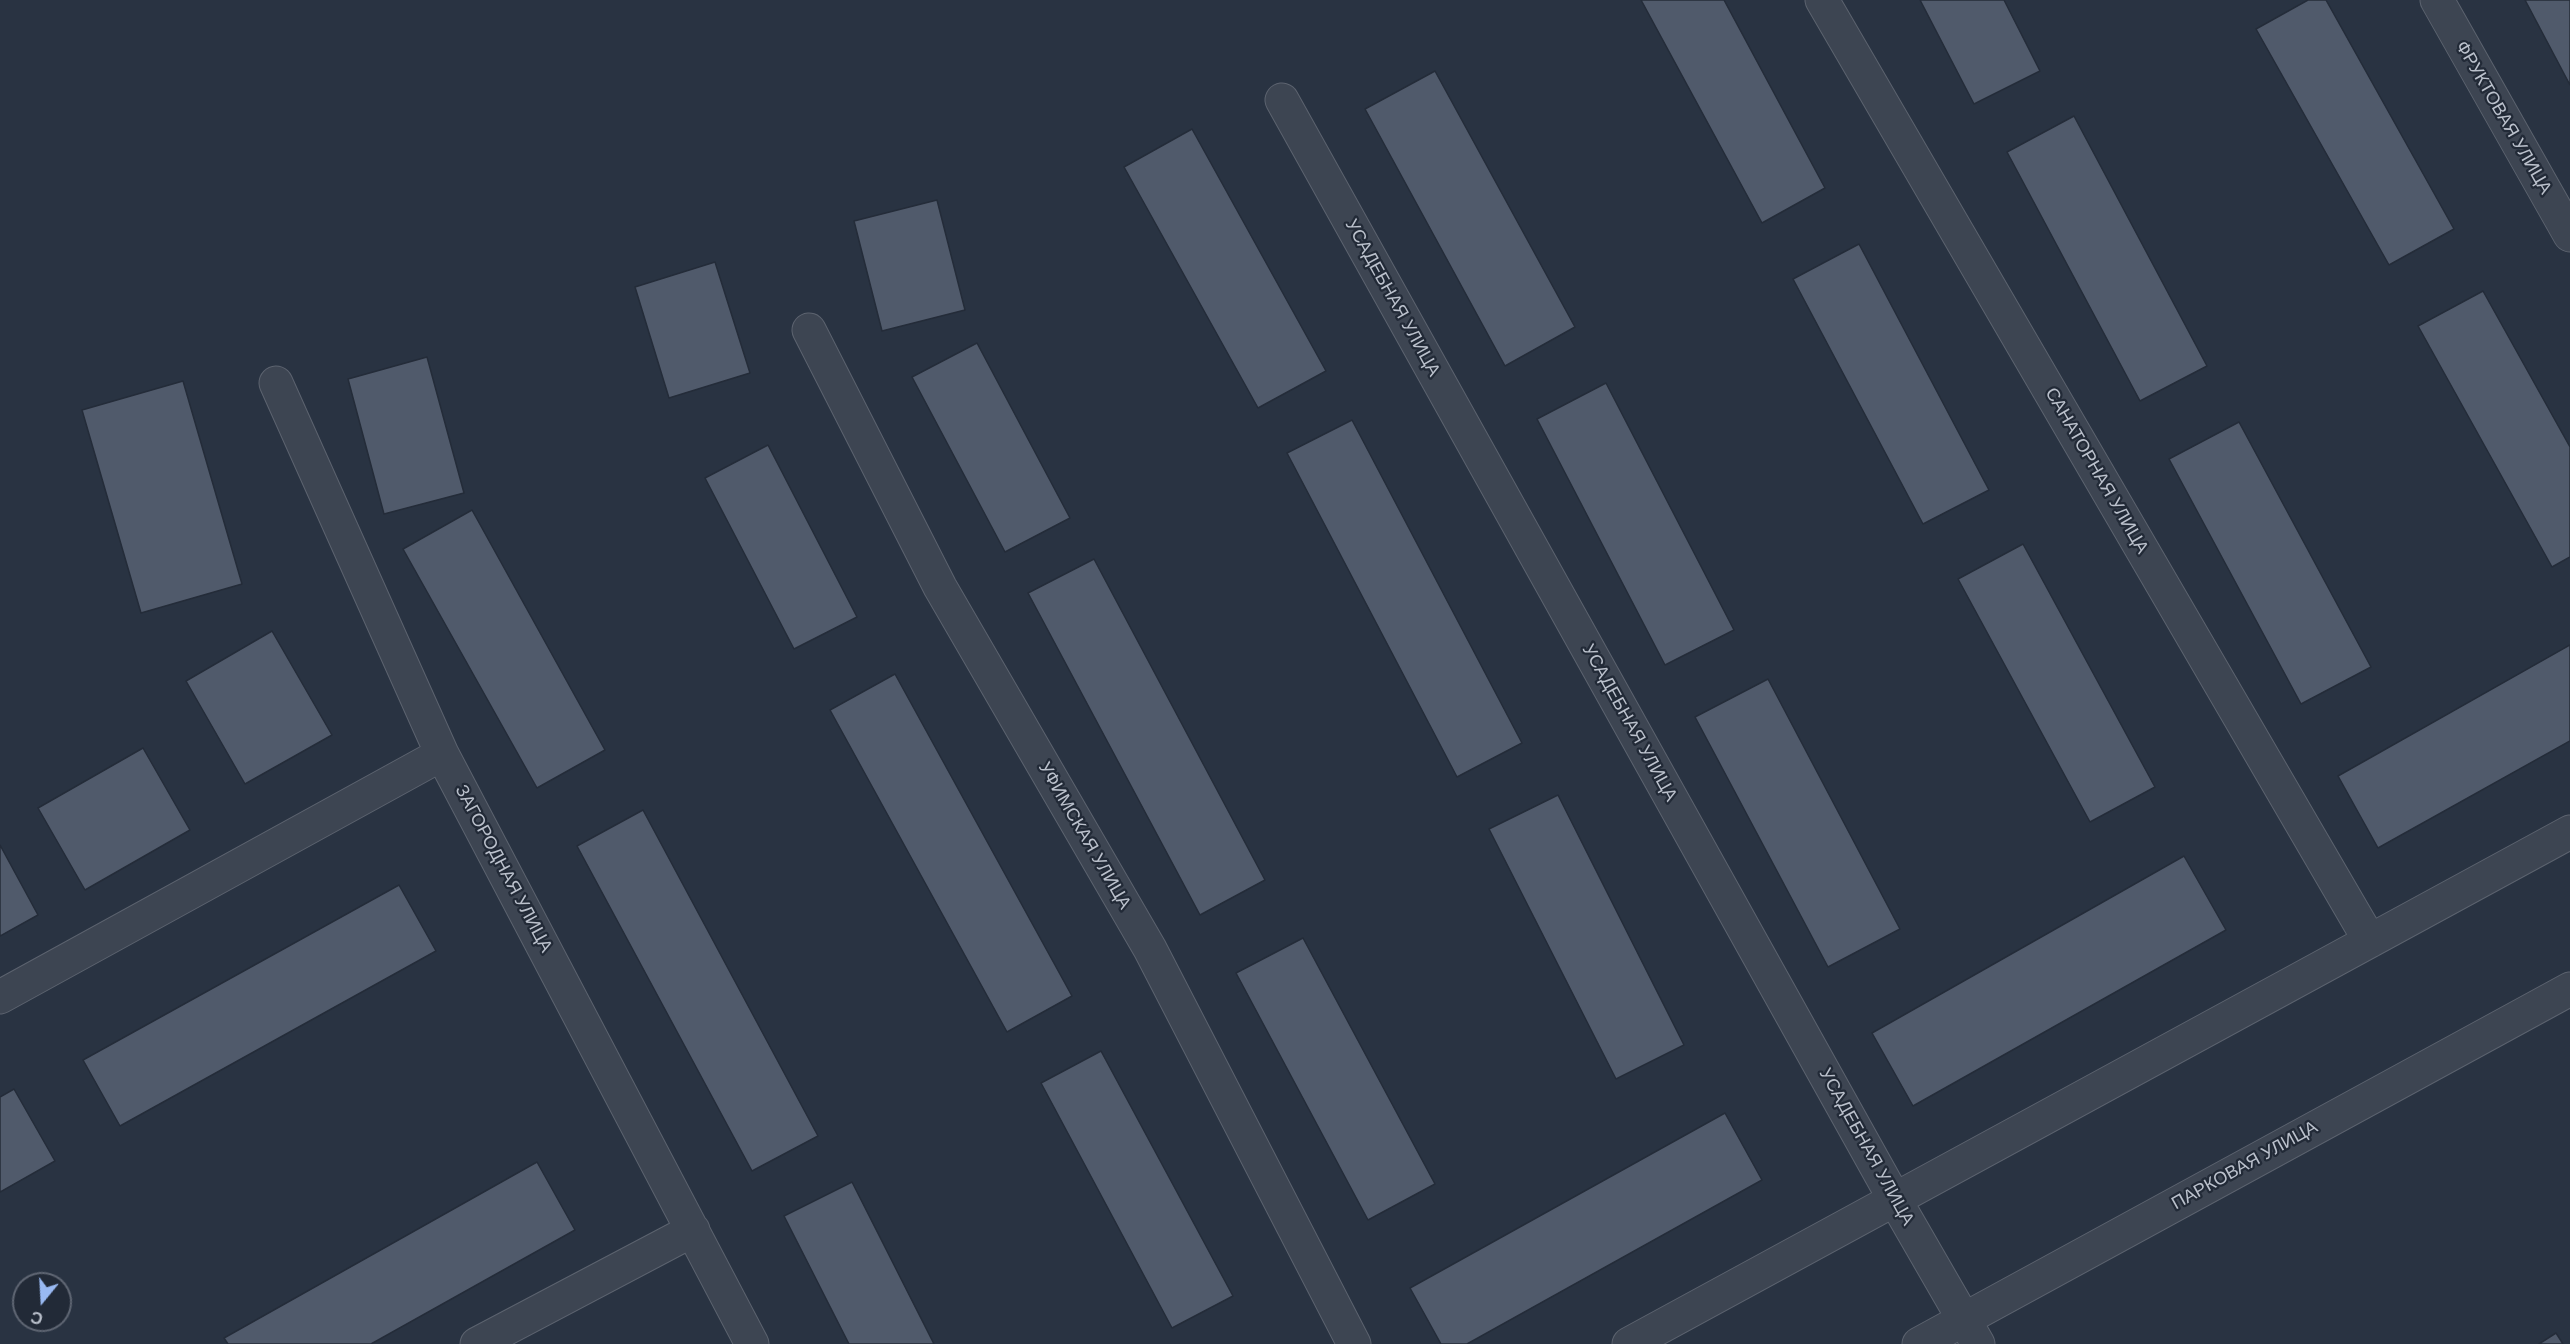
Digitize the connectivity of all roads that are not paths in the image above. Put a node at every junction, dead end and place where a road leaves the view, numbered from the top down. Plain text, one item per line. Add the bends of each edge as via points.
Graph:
1 (1822, 0) edge
2 (2437, 0) edge
3 (1282, 100) dead end
4 (2570, 235) edge
5 (809, 330) dead end
6 (276, 383) dead end
7 (442, 754) junction
8 (2570, 832) edge
9 (2370, 941) junction
10 (2570, 989) edge
11 (0, 997) edge
12 (1895, 1200) junction
13 (693, 1230) junction
14 (1970, 1332) edge
15 (477, 1344) edge
16 (752, 1344) edge
17 (1354, 1344) edge
18 (1629, 1344) edge
19 (1919, 1344) edge

1 - 9 street, САНАТОРНАЯ УЛИЦА
2 - 4 street, ФРУКТОВАЯ УЛИЦА
3 - 12 street, УСАДЕБНАЯ УЛИЦА
5 - 17 street, УФИМСКАЯ УЛИЦА via 940,587 1150,949
6 - 7 street, ЗАГОРОДНАЯ УЛИЦА
7 - 11 street
7 - 13 street, ЗАГОРОДНАЯ УЛИЦА
8 - 9 street
9 - 12 street
10 - 14 street, ПАРКОВАЯ УЛИЦА
12 - 14 street, УСАДЕБНАЯ УЛИЦА
12 - 18 street
13 - 15 street
13 - 16 street, ЗАГОРОДНАЯ УЛИЦА
14 - 19 street, ПАРКОВАЯ УЛИЦА

